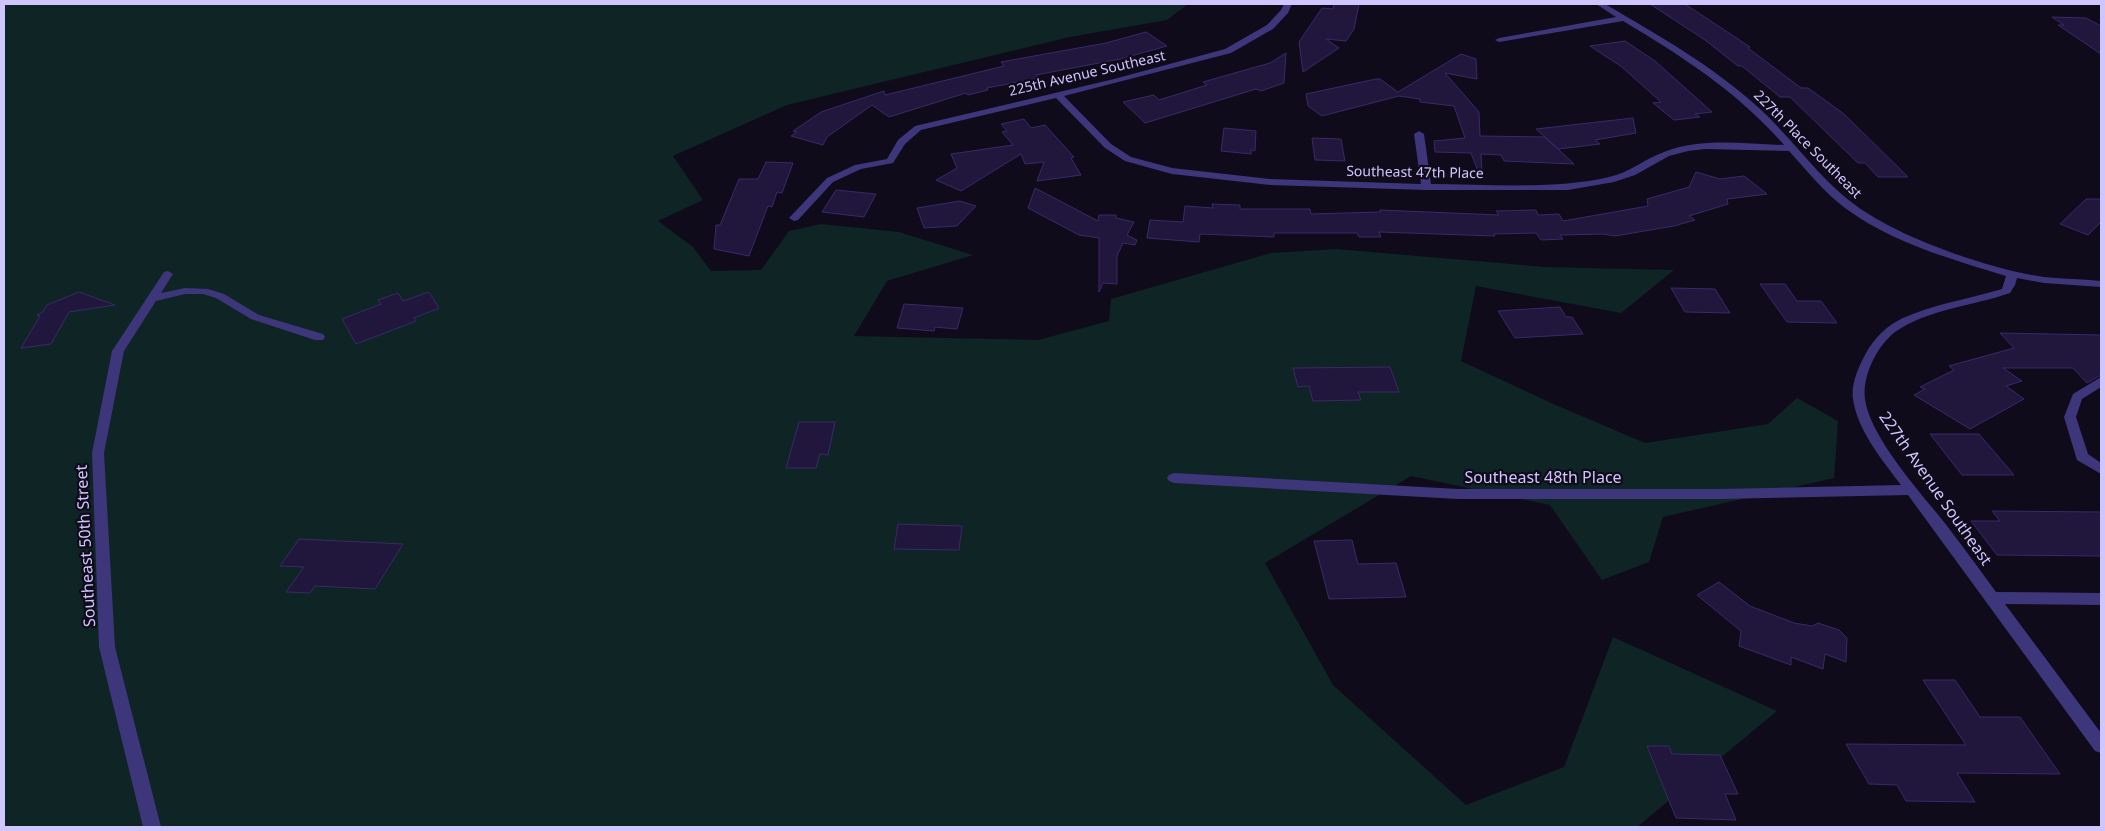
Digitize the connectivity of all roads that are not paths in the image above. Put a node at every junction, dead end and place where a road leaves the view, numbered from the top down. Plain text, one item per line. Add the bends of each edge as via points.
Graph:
1 (1288, 4) edge
2 (1600, 4) edge
3 (1625, 18) junction
4 (1499, 40) dead end
5 (1057, 94) junction
6 (1419, 134) dead end
7 (1793, 148) junction
8 (1426, 186) junction
9 (794, 218) dead end
10 (168, 274) dead end
11 (2012, 274) junction
12 (2101, 284) edge
13 (153, 298) junction
14 (320, 337) dead end
15 (2101, 381) edge
16 (2101, 469) edge
17 (1174, 478) dead end
18 (1912, 490) junction
19 (1992, 598) junction
20 (2101, 599) edge
21 (2101, 746) edge
22 (152, 827) edge

1 - 5 street, 225th Avenue Southeast via 1270,27 1228,52
2 - 3 street, 227th Place Southeast
3 - 4 street
3 - 7 street, 227th Place Southeast via 1673,46 1725,84
5 - 8 street, Southeast 47th Place via 1108,146 1145,165 1270,182
5 - 9 street, 225th Avenue Southeast via 918,128 901,142 890,161 858,167 830,180
6 - 8 street
7 - 8 street, Southeast 47th Place via 1687,148 1666,154 1632,173 1585,186
7 - 11 street, 227th Place Southeast via 1836,194 1863,216 1927,246
10 - 13 street, Southeast 50th Street
11 - 12 street
11 - 18 street, 227th Avenue Southeast via 2006,291 1933,311 1907,322 1881,339 1870,357 1860,383 1863,415
13 - 14 street via 204,290 255,317
13 - 22 street, Southeast 50th Street via 118,351 98,453 108,647
15 - 16 street via 2077,397 2070,417 2082,458
17 - 18 street, Southeast 48th Place via 1458,494
18 - 19 street, 227th Avenue Southeast
19 - 20 street
19 - 21 street, 227th Avenue Southeast

